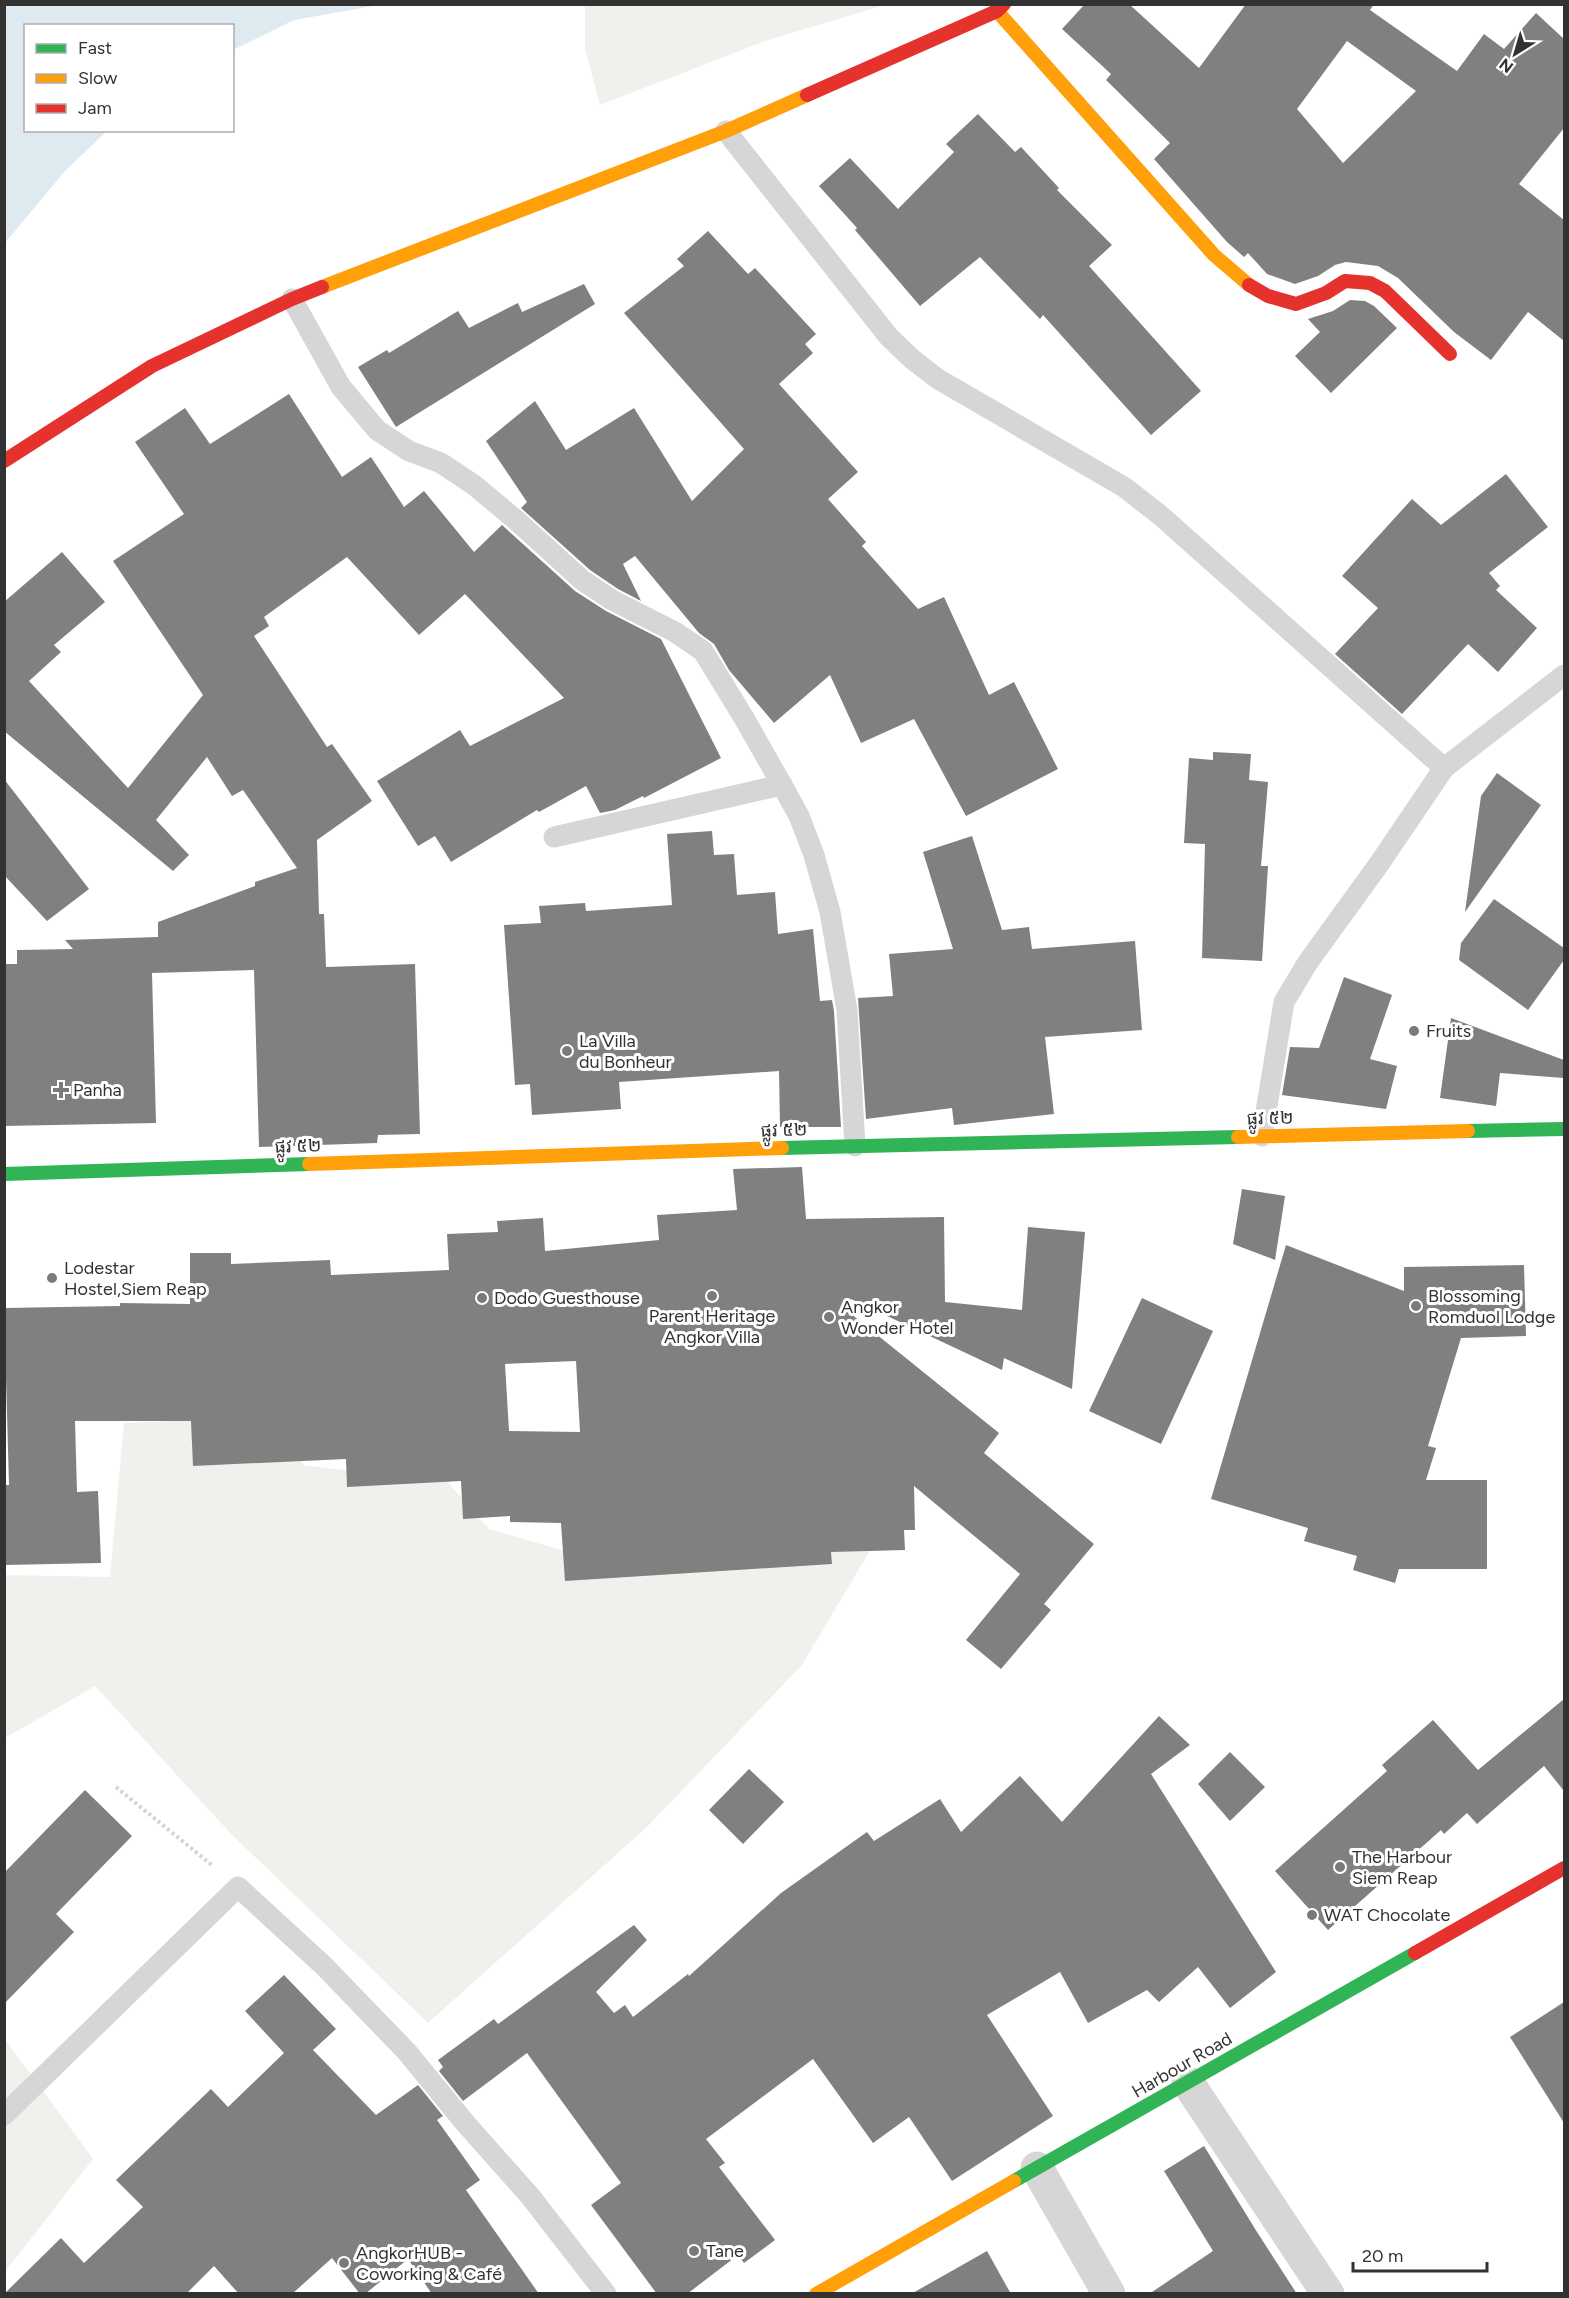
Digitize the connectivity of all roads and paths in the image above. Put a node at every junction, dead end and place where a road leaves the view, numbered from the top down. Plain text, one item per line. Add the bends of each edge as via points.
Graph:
1 (1000, 8) edge
2 (726, 131) junction
3 (292, 299) junction
4 (1450, 354) dead end
5 (4, 461) edge
6 (1564, 675) edge
7 (1444, 768) junction
8 (782, 785) junction
9 (554, 837) dead end
10 (1564, 1129) edge
11 (1262, 1136) junction
12 (855, 1146) junction
13 (4, 1174) edge
14 (116, 1786) dead end
15 (1564, 1868) edge
16 (238, 1887) junction
17 (1188, 2083) junction
18 (4, 2115) edge
19 (1037, 2168) junction
20 (606, 2294) edge
21 (816, 2294) edge
22 (1109, 2294) edge
23 (1328, 2294) edge

1 - 2 street
1 - 4 street via 1214,255 1242,281 1268,296 1296,304 1345,281 1370,283 1384,291
2 - 3 street
2 - 7 lane via 889,337 912,359 938,379 1133,494
3 - 5 street via 152,366
3 - 8 lane via 341,387 377,430 474,485 582,579 703,651
6 - 7 lane
7 - 11 lane via 1284,1002
8 - 9 lane
8 - 12 lane via 814,855 830,912 847,1010
10 - 11 street, ផ្លូវ ៥២
11 - 12 street, ផ្លូវ ៥២
12 - 13 street, ផ្លូវ ៥២
14 - 16 path
15 - 17 street, Harbour Road
16 - 18 lane
16 - 20 lane via 324,1966 407,2052 530,2196
17 - 19 street, Harbour Road
17 - 23 street
19 - 21 street, Harbour Road
19 - 22 street

